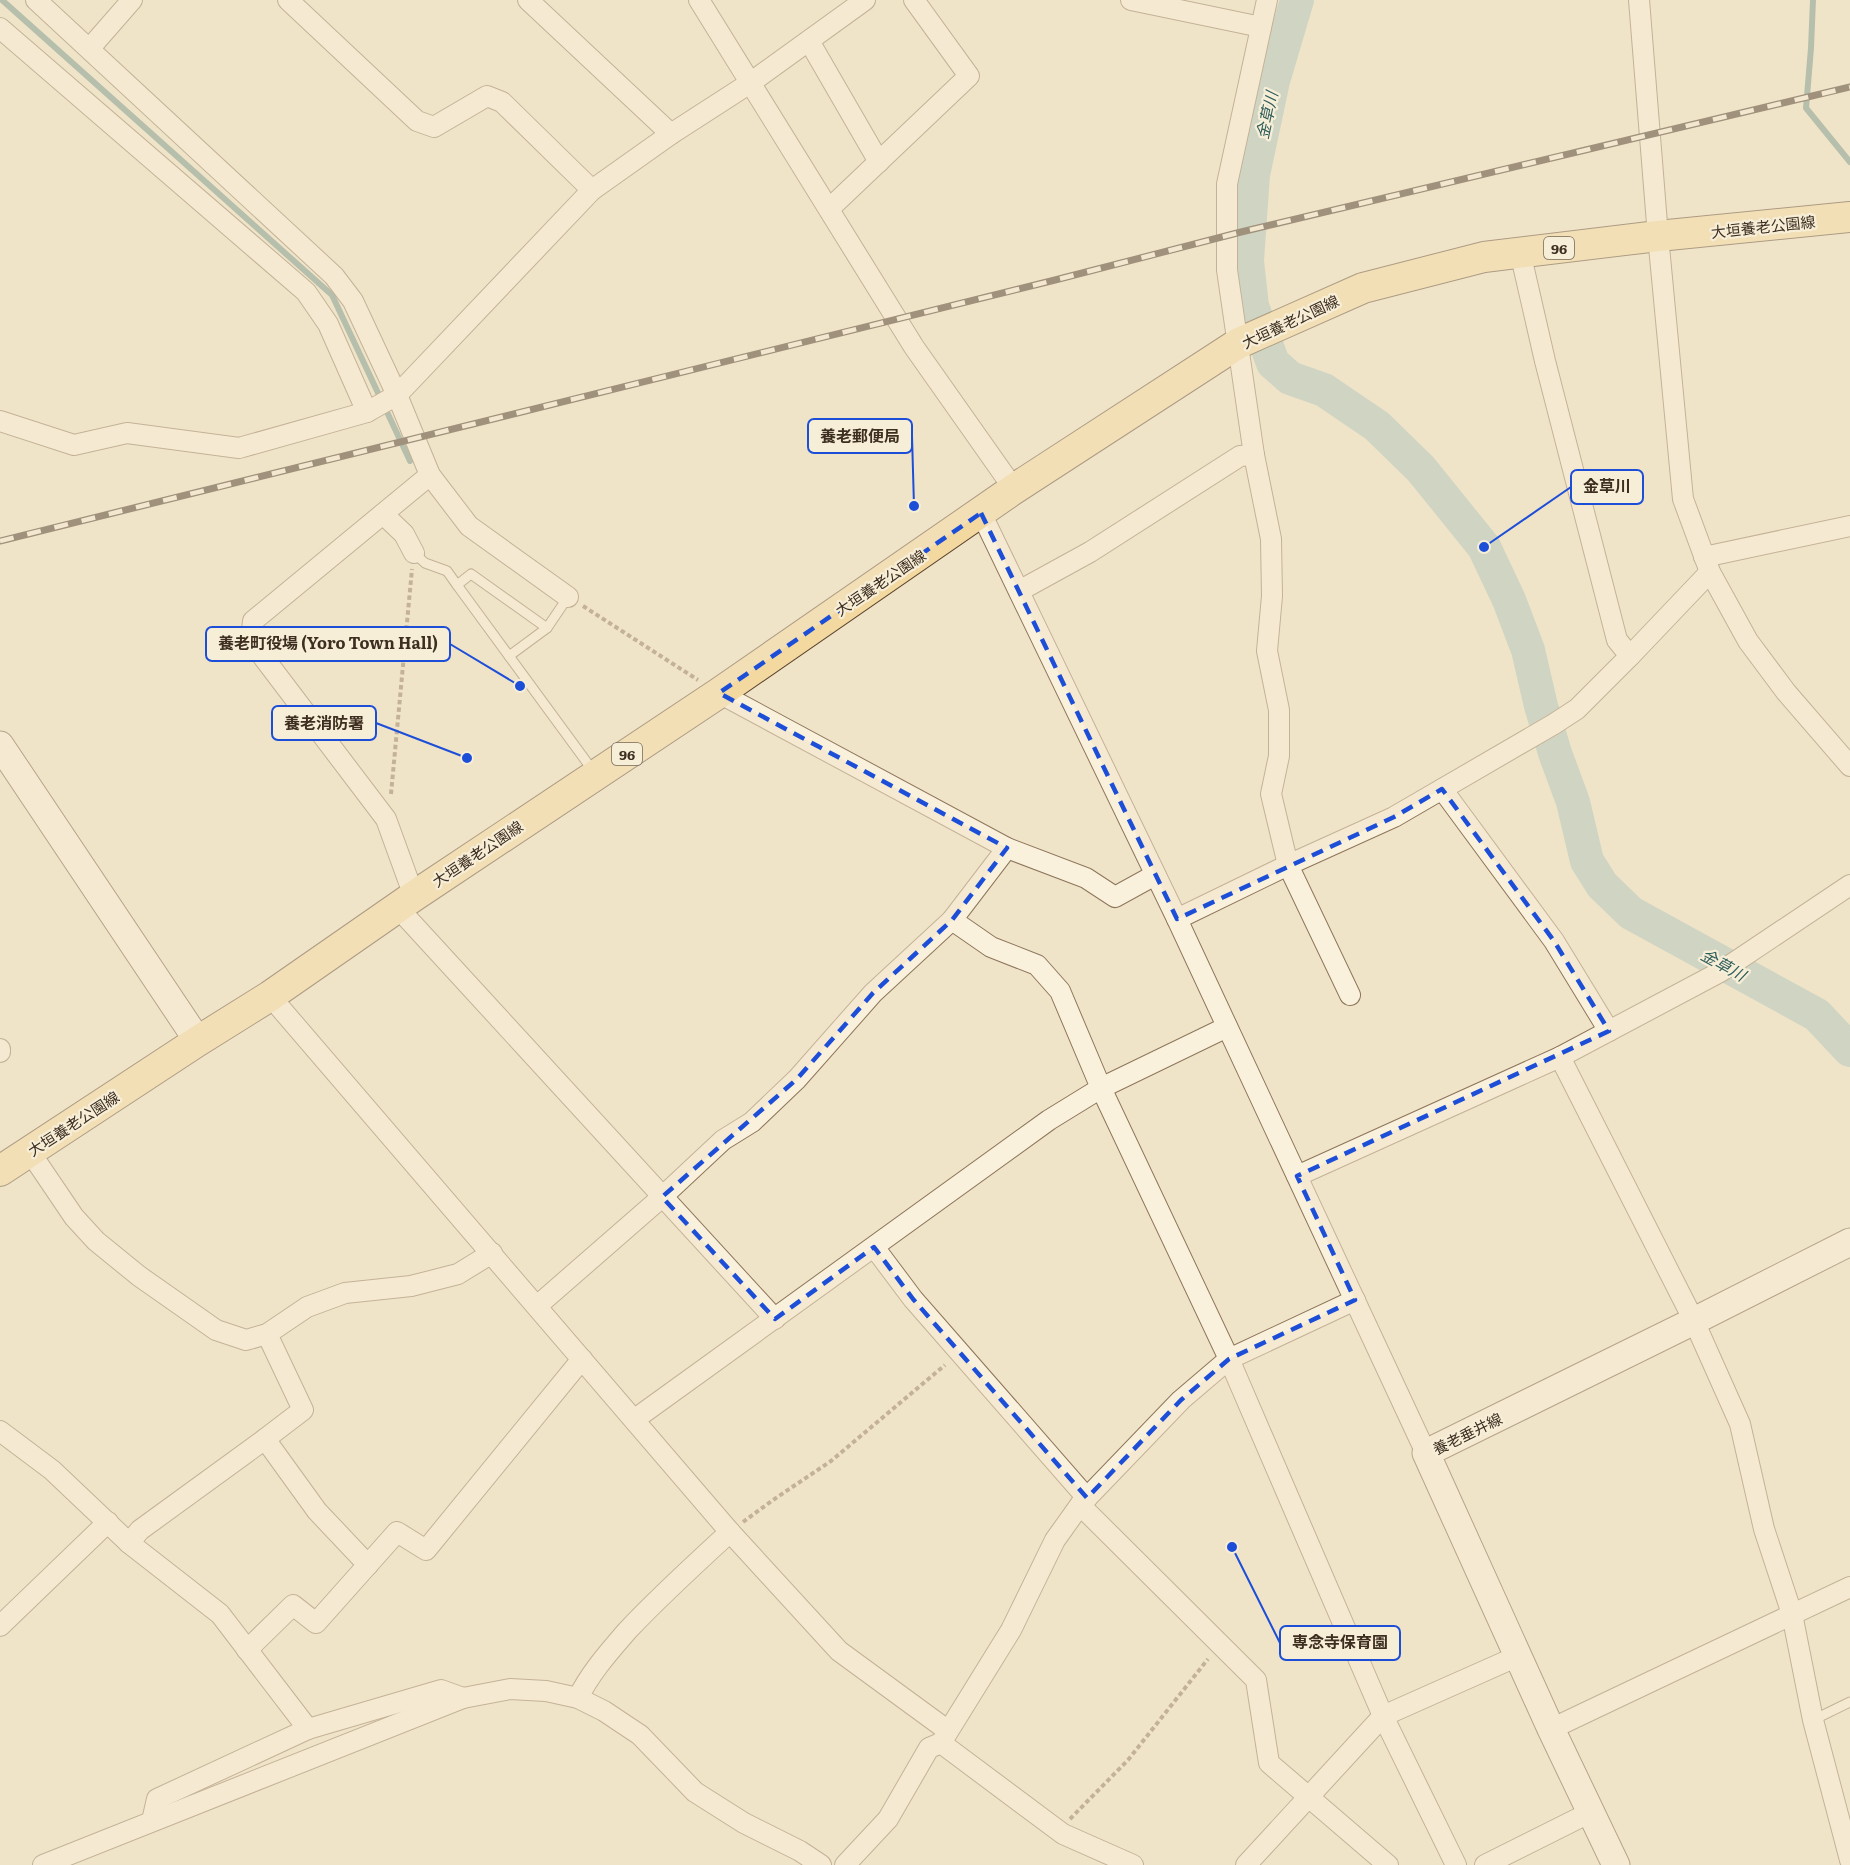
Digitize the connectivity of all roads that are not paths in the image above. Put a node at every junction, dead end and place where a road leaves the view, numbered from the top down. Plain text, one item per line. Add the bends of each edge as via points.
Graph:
1 (36, 0) edge
2 (132, 0) edge
3 (288, 0) edge
4 (528, 0) edge
5 (699, 0) edge
6 (865, 0) edge
7 (914, 0) edge
8 (1131, 0) edge
9 (1267, 0) edge
10 (1639, 0) edge
11 (1261, 27) junction
12 (0, 28) edge
13 (809, 40) junction
14 (90, 48) junction
15 (750, 83) junction
16 (671, 134) junction
17 (879, 162) junction
18 (592, 190) junction
19 (830, 209) junction
20 (1850, 217) edge
21 (1658, 236) junction
22 (1520, 252) junction
23 (1257, 335) junction
24 (397, 395) junction
25 (367, 412) junction
26 (0, 421) edge
27 (1254, 454) junction
28 (430, 475) junction
29 (1014, 489) junction
30 (981, 513) junction
31 (383, 514) junction
32 (1850, 526) edge
33 (414, 553) joint
34 (1707, 564) junction
35 (457, 585) junction
36 (1019, 591) junction
37 (568, 597) joint
38 (547, 628) junction
39 (509, 656) junction
40 (1630, 656) junction
41 (719, 693) junction
42 (0, 745) edge
43 (1850, 766) edge
44 (596, 774) junction
45 (1442, 789) junction
46 (1007, 848) junction
47 (1288, 865) junction
48 (1155, 875) junction
49 (1850, 885) edge
50 (406, 902) junction
51 (1177, 919) junction
52 (952, 920) junction
53 (270, 996) junction
54 (1350, 996) dead end
55 (1227, 1027) junction
56 (1609, 1031) junction
57 (198, 1041) junction
58 (1560, 1057) junction
59 (1101, 1088) junction
60 (30, 1152) junction
61 (0, 1171) edge
62 (1297, 1176) junction
63 (662, 1197) junction
64 (1850, 1242) edge
65 (874, 1247) junction
66 (492, 1253) junction
67 (1354, 1300) junction
68 (537, 1306) junction
69 (775, 1319) junction
70 (1694, 1321) junction
71 (267, 1334) junction
72 (582, 1359) junction
73 (1229, 1359) junction
74 (635, 1419) junction
75 (0, 1431) edge
76 (265, 1439) junction
77 (1426, 1453) junction
78 (1084, 1501) junction
79 (108, 1522) junction
80 (730, 1532) junction
81 (129, 1543) junction
82 (368, 1565) junction
83 (1850, 1587) edge
84 (1791, 1614) junction
85 (0, 1626) edge
86 (247, 1650) junction
87 (1518, 1656) junction
88 (464, 1698) junction
89 (578, 1698) junction
90 (1850, 1702) edge
91 (1383, 1716) junction
92 (1813, 1720) junction
93 (308, 1729) junction
94 (1551, 1729) junction
95 (944, 1737) junction
96 (1309, 1796) junction
97 (1591, 1812) junction
98 (152, 1821) junction
99 (1850, 1860) edge
100 (43, 1865) edge
101 (821, 1865) edge
102 (845, 1865) edge
103 (1133, 1865) edge
104 (1246, 1865) edge
105 (1388, 1865) edge
106 (1456, 1865) edge
107 (1485, 1865) edge
108 (1616, 1865) edge

1 - 14 street
2 - 14 street
3 - 18 street via 417,121 434,127 487,96 502,102
4 - 16 street
5 - 15 street
6 - 13 street
7 - 17 street via 969,76
8 - 11 street
9 - 11 street
10 - 21 street
11 - 23 street via 1227,184 1227,270
12 - 25 street via 306,292 328,324
13 - 15 street
13 - 17 street
14 - 24 street via 334,276 353,301
15 - 16 street
15 - 19 street
16 - 18 street
17 - 19 street
18 - 24 street
19 - 29 street via 914,347
20 - 21 main road, 大垣養老公園線 / 96
21 - 22 main road, 大垣養老公園線 / 96
21 - 34 street via 1683,499
22 - 23 main road, 大垣養老公園線 / 96 via 1484,256 1363,288
22 - 40 street via 1617,640
23 - 27 street
23 - 29 main road, 大垣養老公園線 / 96
24 - 25 street
24 - 28 street
25 - 26 street via 239,448 127,433 74,445
27 - 36 street via 1240,456 1090,552
27 - 47 street via 1271,539 1272,596 1267,651 1279,710 1279,756 1271,794
28 - 31 street
28 - 37 street via 469,526
29 - 30 main road, 大垣養老公園線 / 96
30 - 36 street
30 - 41 main road, 大垣養老公園線 / 96
31 - 33 street via 404,534
31 - 50 street via 253,621 251,641 386,819
32 - 34 street
33 - 35 lane via 424,563 447,571
34 - 40 street
34 - 43 street via 1748,641
35 - 38 lane via 471,574
35 - 39 lane
36 - 48 street
37 - 38 lane
38 - 39 lane
39 - 44 lane
40 - 45 street via 1577,709
41 - 44 main road, 大垣養老公園線 / 96
41 - 46 street
42 - 57 main road
44 - 50 main road, 大垣養老公園線 / 96
45 - 47 street via 1394,817
45 - 56 street via 1554,942
46 - 48 street via 1086,878 1115,897
46 - 52 street
47 - 51 street
47 - 54 street
48 - 51 street
49 - 56 street via 1720,972
50 - 53 main road, 大垣養老公園線 / 96
50 - 63 street
51 - 55 street
52 - 59 street via 991,946 1037,965 1060,991
52 - 63 street via 873,993 797,1079 752,1122 723,1140
53 - 57 main road, 大垣養老公園線 / 96
53 - 66 street
55 - 59 street
55 - 62 street
56 - 58 street
57 - 60 main road, 大垣養老公園線 / 96
58 - 62 street
58 - 70 street
59 - 65 street via 1049,1120
59 - 73 street
60 - 61 main road, 大垣養老公園線 / 96
60 - 71 street via 74,1217 139,1276 216,1330 246,1340
62 - 67 street
63 - 68 street
63 - 69 street
64 - 70 main road, 養老垂井線
65 - 69 street
65 - 78 street via 913,1299
66 - 68 street
66 - 71 street via 458,1274 411,1286 345,1293 307,1307
67 - 73 street
67 - 77 street
68 - 72 street
69 - 74 street
70 - 77 main road, 養老垂井線
70 - 84 street via 1740,1424 1764,1529
71 - 76 street via 303,1410
72 - 74 street
72 - 82 street via 426,1550 397,1532
73 - 78 street via 1181,1400
73 - 91 street
74 - 80 street
75 - 79 street via 52,1470
76 - 81 street via 140,1530
76 - 82 street via 317,1511
77 - 87 main road, 養老垂井線
78 - 95 street via 1055,1540 1011,1630
78 - 96 street via 1256,1680 1269,1763
79 - 81 street
79 - 85 street
80 - 89 street via 653,1603 606,1654
80 - 95 street via 839,1651
81 - 86 street via 220,1614
82 - 86 street via 316,1623 293,1605
83 - 84 street
84 - 92 street
84 - 94 street
86 - 93 street
87 - 91 street
87 - 94 main road, 養老垂井線
88 - 89 street via 510,1689
88 - 93 street via 441,1690
88 - 98 street
89 - 101 street via 640,1736 695,1792
90 - 92 lane
91 - 96 street
91 - 106 street
92 - 99 street
93 - 98 street via 157,1799
94 - 97 main road, 養老垂井線
95 - 102 street via 929,1748 888,1819
95 - 103 street via 1063,1834
96 - 104 street
96 - 105 street
97 - 107 street
97 - 108 main road, 養老垂井線
98 - 100 street

